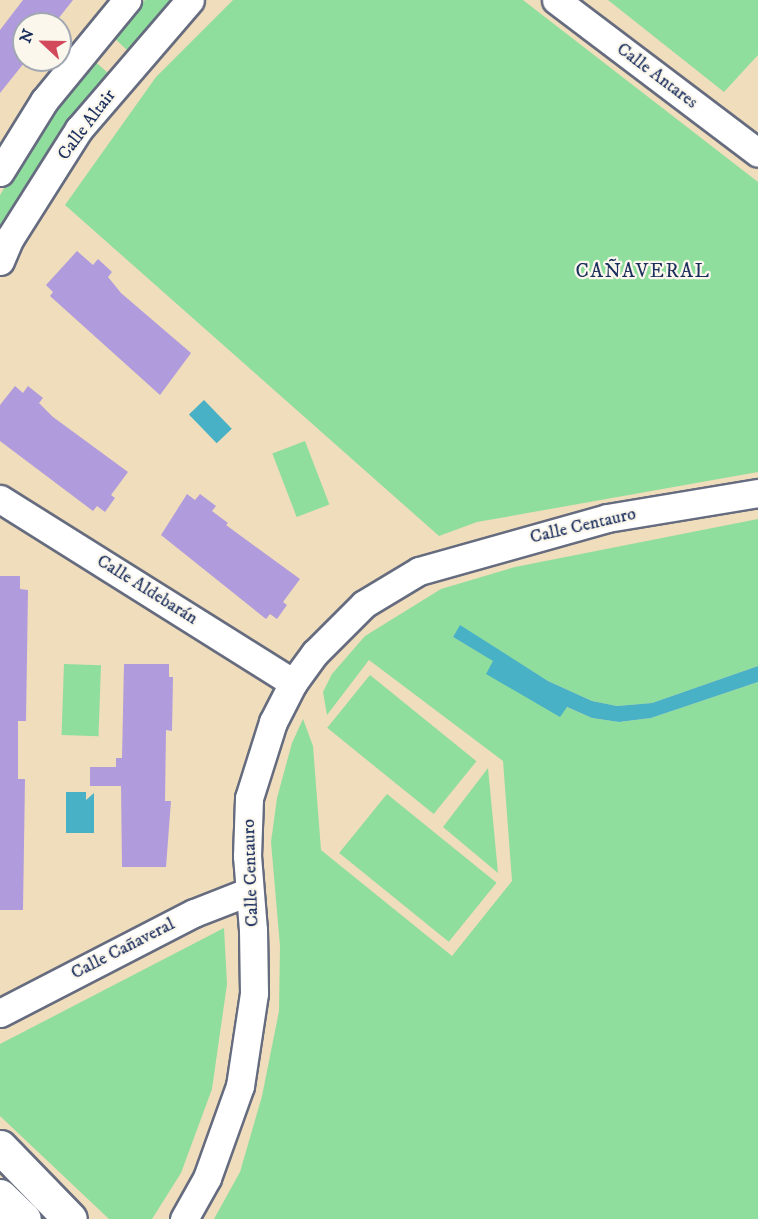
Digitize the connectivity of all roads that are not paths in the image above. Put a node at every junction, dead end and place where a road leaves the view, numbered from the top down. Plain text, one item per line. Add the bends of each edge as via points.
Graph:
1 (128, 0) edge
2 (190, 0) edge
3 (556, 0) edge
4 (758, 153) edge
5 (1, 166) edge
6 (0, 261) edge
7 (758, 493) edge
8 (0, 499) edge
9 (292, 683) junction
10 (248, 892) junction
11 (0, 1013) edge
12 (0, 1147) edge
13 (0, 1175) edge
14 (0, 1196) edge
15 (24, 1219) edge
16 (48, 1219) edge
17 (70, 1219) edge
18 (184, 1219) edge

1 - 5 street via 44,101
2 - 6 street, Calle Altair via 79,129 10,238
3 - 4 street, Calle Antares
7 - 9 street, Calle Centauro via 607,518 419,571 364,604 315,652
8 - 9 street, Calle Aldebarán
9 - 10 street, Calle Centauro via 262,751 249,798
10 - 11 street, Calle Cañaveral via 194,913
10 - 18 street, Calle Centauro via 254,930 254,993 240,1086 207,1178
12 - 17 main road
13 - 16 main road
14 - 15 main road

